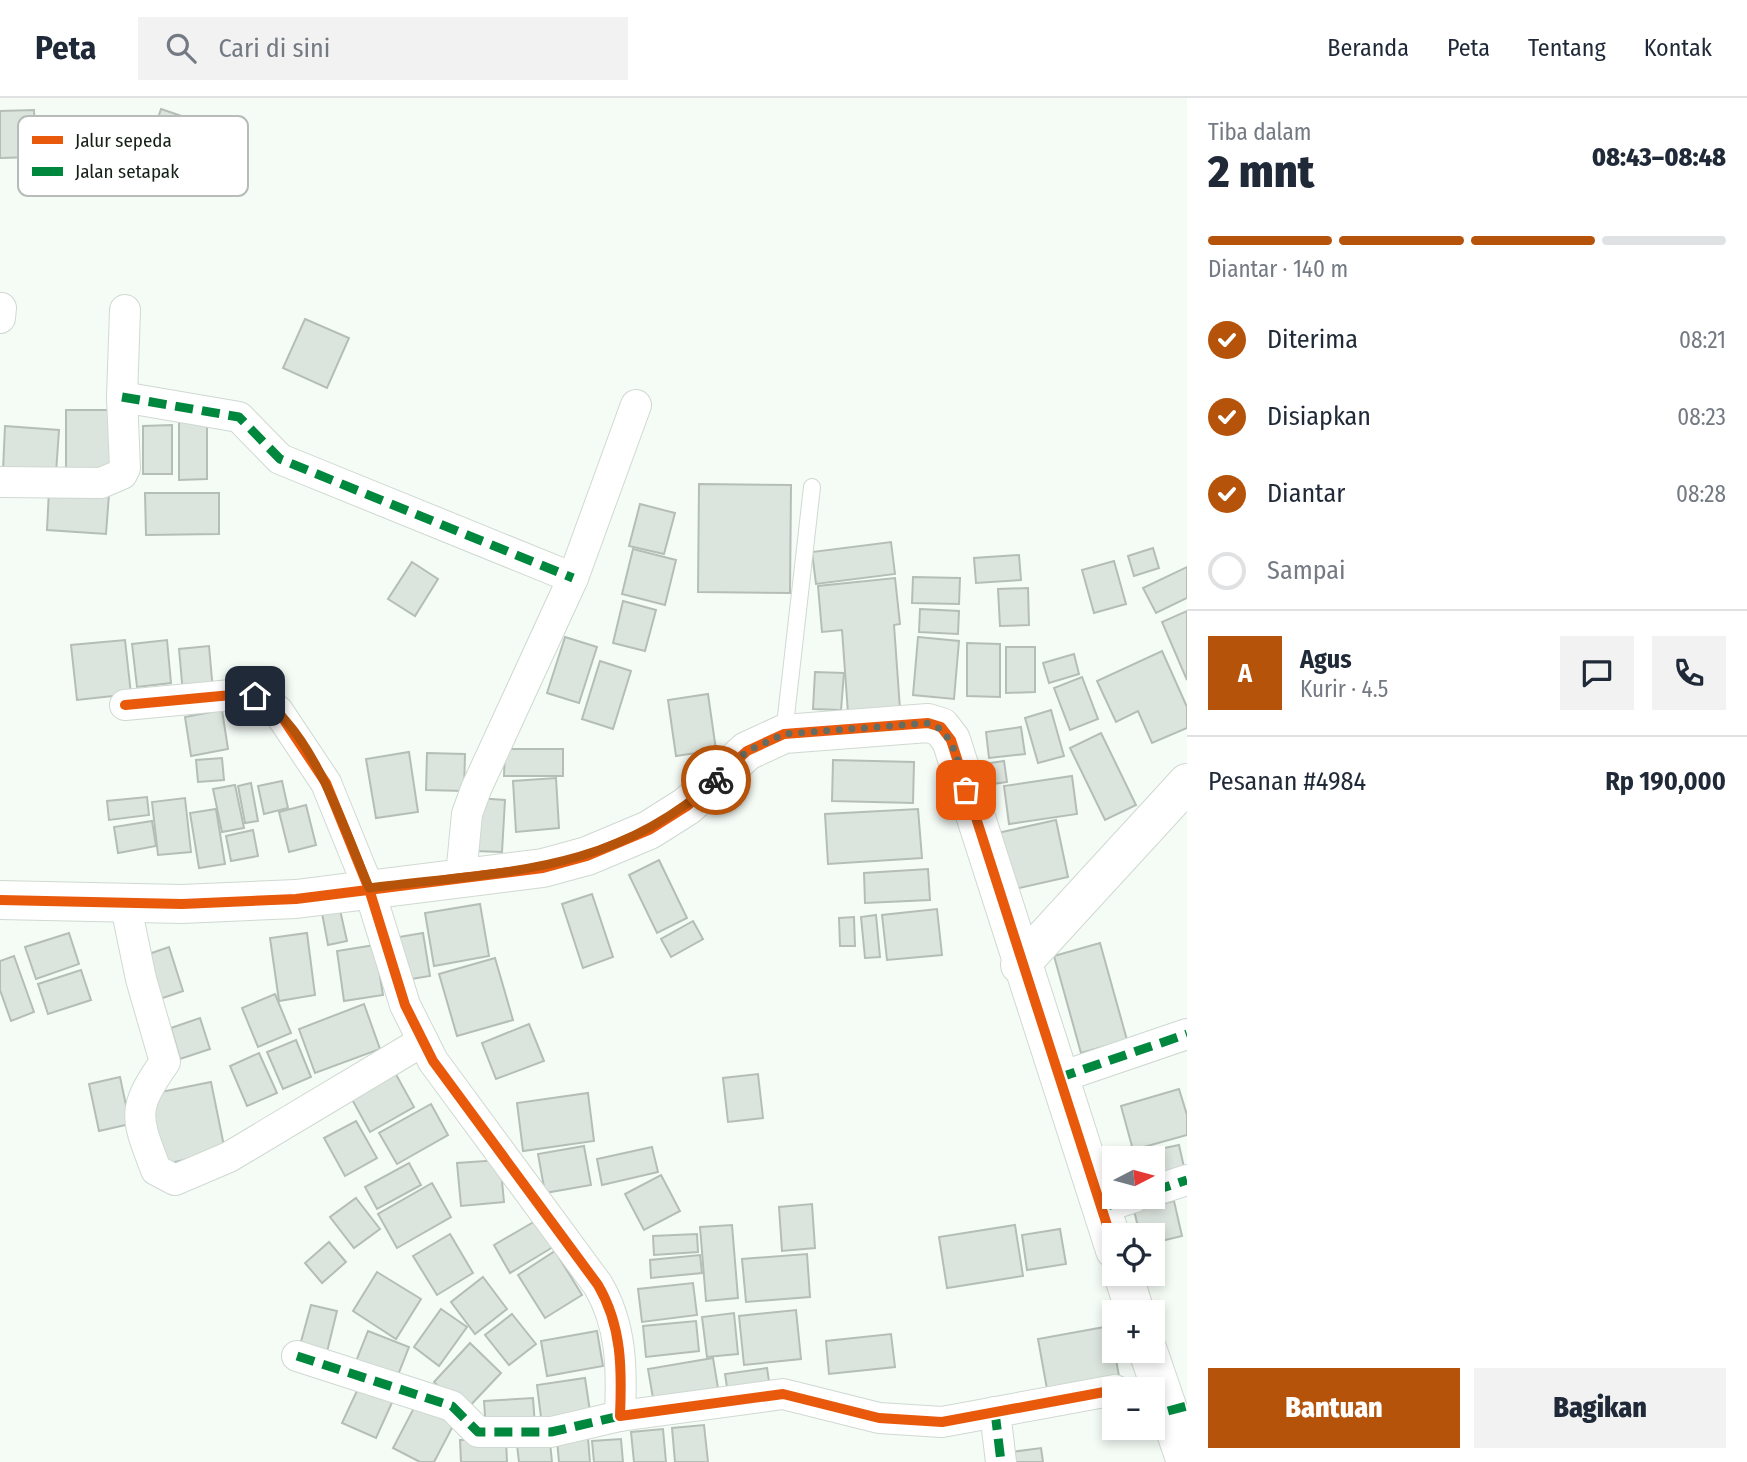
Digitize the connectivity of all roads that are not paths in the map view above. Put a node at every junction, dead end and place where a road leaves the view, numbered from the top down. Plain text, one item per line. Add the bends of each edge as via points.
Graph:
1 (1, 308) edge
2 (125, 310) dead end
3 (0, 318) edge
4 (122, 397) junction
5 (636, 405) dead end
6 (0, 482) edge
7 (812, 487) dead end
8 (573, 578) junction
9 (125, 705) dead end
10 (784, 734) junction
11 (1187, 783) edge
12 (461, 876) junction
13 (369, 888) junction
14 (0, 900) edge
15 (125, 902) junction
16 (1020, 965) junction
17 (1187, 1034) edge
18 (423, 1041) junction
19 (1058, 1078) junction
20 (1102, 1170) edge
21 (1187, 1180) edge
22 (1166, 1187) edge
23 (297, 1356) dead end
24 (1165, 1388) edge
25 (1102, 1393) edge
26 (995, 1412) junction
27 (620, 1416) junction
28 (1002, 1462) edge
29 (1186, 1462) edge

1 - 3 street
2 - 4 street
4 - 6 street via 125,468 118,477 101,482
4 - 8 street via 239,417 281,459
5 - 8 street
7 - 10 lane
8 - 12 street via 476,789 467,814
9 - 13 street via 242,694 267,702 295,732 326,783
10 - 12 street via 747,751 687,806 649,830 587,856 542,867
10 - 16 street via 916,723 941,727 951,740
11 - 16 street
12 - 13 street
13 - 15 street via 296,899
13 - 18 street via 405,1005
14 - 15 street
15 - 18 street via 165,1062 143,1093 139,1126 156,1170 175,1180 229,1157
16 - 19 street
17 - 19 street
18 - 27 street via 612,1310 619,1339
19 - 20 street
21 - 22 street
23 - 27 street via 452,1406 478,1432 551,1432
24 - 29 street
25 - 26 street
26 - 27 street via 942,1422 879,1418 783,1394
26 - 28 street

